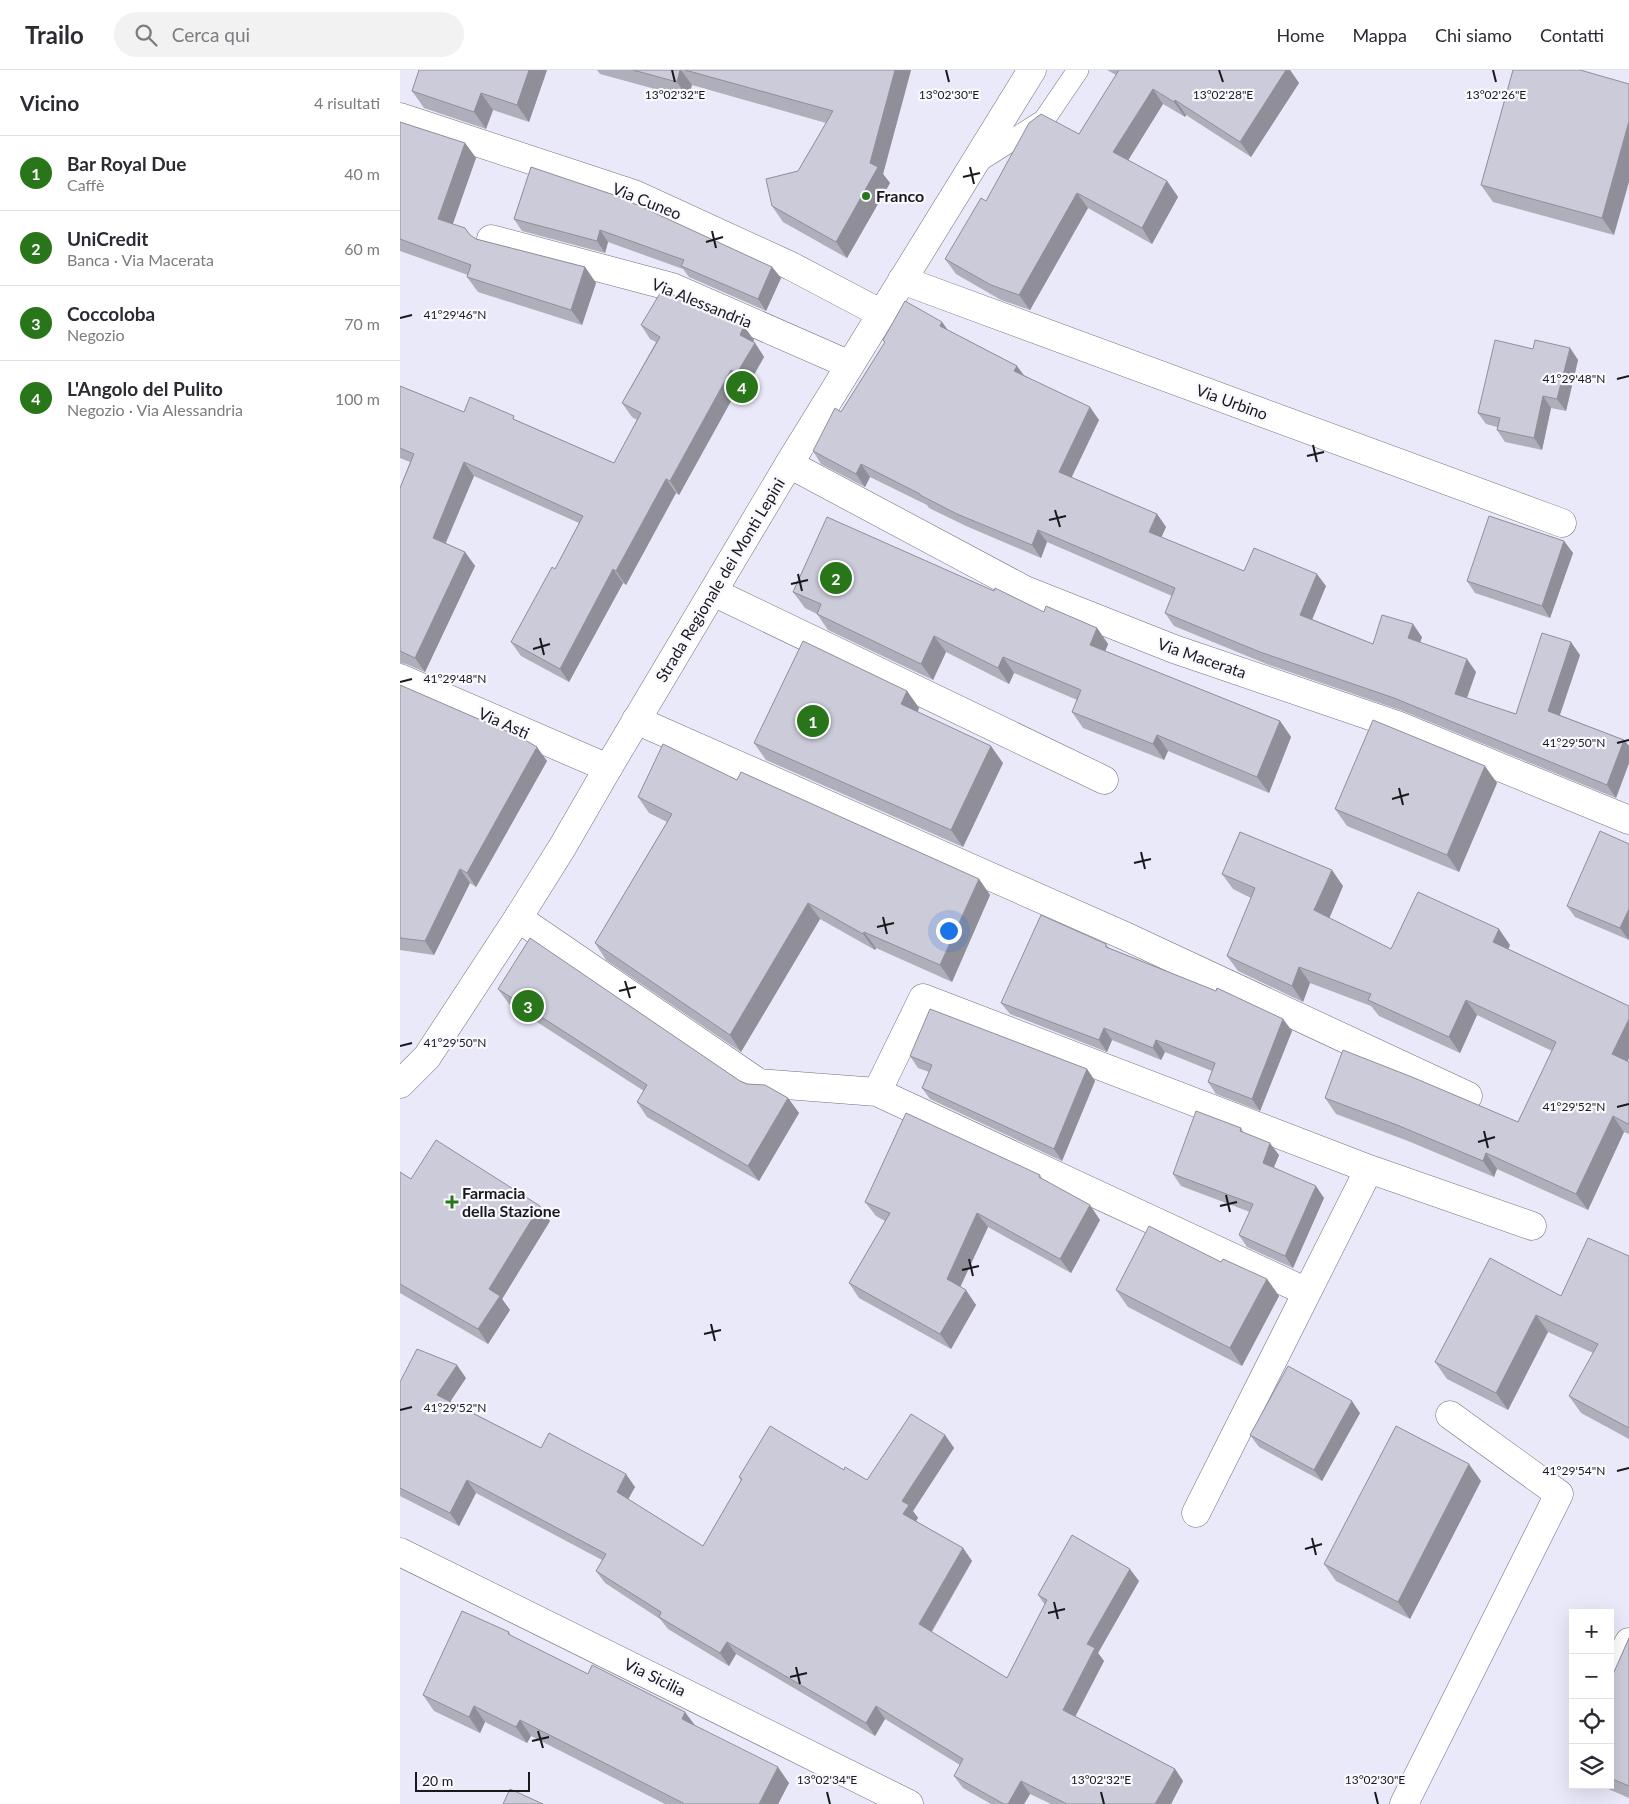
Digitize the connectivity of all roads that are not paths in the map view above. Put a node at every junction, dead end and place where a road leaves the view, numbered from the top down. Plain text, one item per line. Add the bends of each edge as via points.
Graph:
1 (1032, 70) edge
2 (1078, 70) edge
3 (400, 117) edge
4 (972, 166) junction
5 (491, 239) dead end
6 (902, 280) junction
7 (882, 314) junction
8 (850, 365) junction
9 (790, 464) junction
10 (1562, 524) dead end
11 (713, 592) junction
12 (400, 678) edge
13 (636, 720) junction
14 (608, 768) junction
15 (1104, 780) dead end
16 (1629, 820) edge
17 (518, 918) junction
18 (400, 1084) edge
19 (876, 1092) junction
20 (1468, 1096) dead end
21 (1369, 1169) junction
22 (1532, 1226) dead end
23 (1307, 1292) junction
24 (1450, 1416) dead end
25 (1196, 1513) dead end
26 (400, 1552) edge
27 (1629, 1642) edge
28 (1614, 1670) edge
29 (909, 1804) edge
30 (1404, 1804) edge

1 - 4 street, Strada Regionale dei Monti Lepini
2 - 4 lane via 1044,120
3 - 7 street, Via Cuneo via 634,194 791,266
4 - 6 street, Strada Regionale dei Monti Lepini
5 - 8 street, Via Alessandria via 672,287
6 - 7 street, Strada Regionale dei Monti Lepini
6 - 10 street, Via Urbino
7 - 8 street, Strada Regionale dei Monti Lepini
8 - 9 street, Strada Regionale dei Monti Lepini
9 - 11 street, Strada Regionale dei Monti Lepini
9 - 16 street, Via Macerata via 1025,590 1174,648 1397,725
11 - 13 street, Strada Regionale dei Monti Lepini
11 - 15 street
12 - 14 street, Via Asti
13 - 14 street, Strada Regionale dei Monti Lepini
13 - 20 street via 1124,936
14 - 17 street, Strada Regionale dei Monti Lepini
17 - 18 street, Strada Regionale dei Monti Lepini via 427,1058
17 - 19 street via 759,1083
19 - 21 street via 923,998
19 - 23 street
21 - 22 street
21 - 23 street
23 - 25 street
24 - 30 street via 1559,1494
26 - 29 street, Via Sicilia
27 - 28 street

